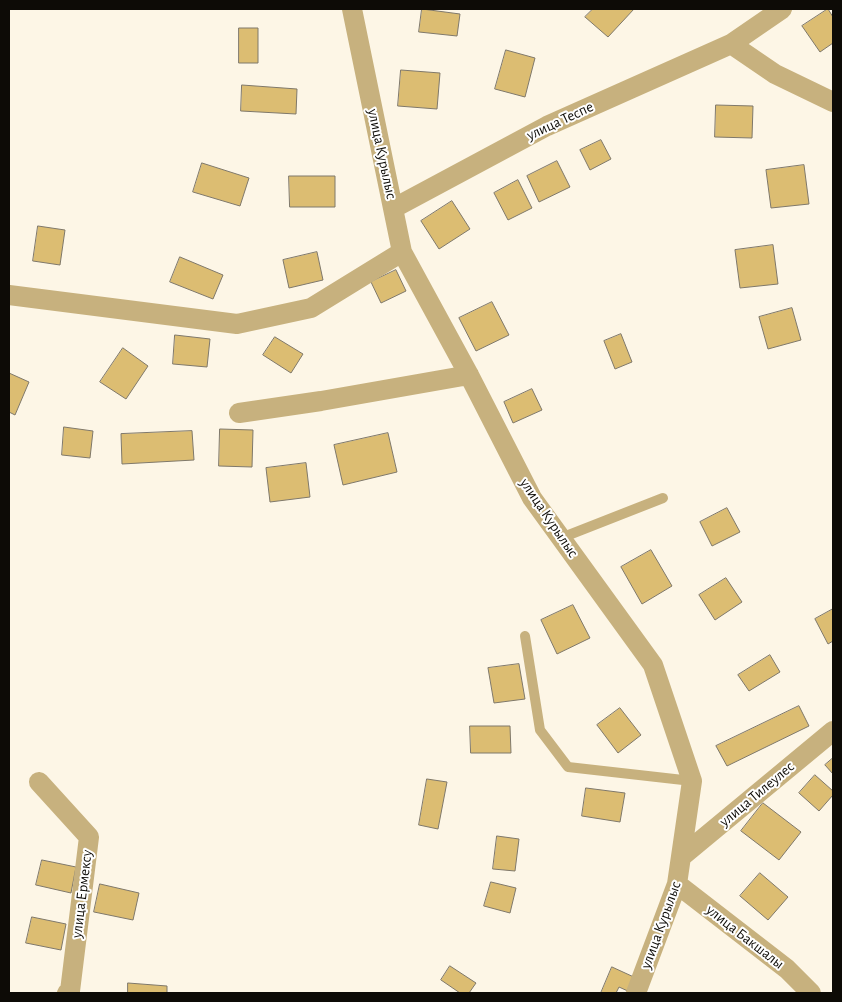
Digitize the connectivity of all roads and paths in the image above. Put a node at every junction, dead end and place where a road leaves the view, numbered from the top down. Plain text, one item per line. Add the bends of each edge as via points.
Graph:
1 (352, 9) edge
2 (367, 9) edge
3 (782, 9) edge
4 (358, 43) junction
5 (731, 44) junction
6 (833, 102) edge
7 (394, 208) junction
8 (402, 252) junction
9 (9, 295) edge
10 (469, 375) junction
11 (240, 413) dead end
12 (663, 498) dead end
13 (561, 538) junction
14 (525, 636) dead end
15 (833, 731) edge
16 (692, 781) junction
17 (39, 782) dead end
18 (681, 857) junction
19 (678, 884) junction
20 (68, 993) edge
21 (636, 993) edge
22 (810, 993) edge

1 - 4 street, улица Курылыс
2 - 4 street
3 - 5 street, улица Теспе
4 - 7 street, улица Курылыс
5 - 6 street via 775,74
5 - 7 street, улица Теспе via 547,126
7 - 8 street, улица Курылыс
8 - 9 street via 311,308 237,324
8 - 10 street, улица Курылыс
10 - 11 street
10 - 13 street, улица Курылыс via 532,498
12 - 13 lane
13 - 16 street, улица Курылыс via 653,665
14 - 16 lane via 540,730 568,767
15 - 18 street, улица Тилеулес
16 - 18 street, улица Курылыс
17 - 20 street, улица Ермексу via 89,837
18 - 19 street, улица Курылыс
19 - 21 street, улица Курылыс
19 - 22 street, улица Бакшалы via 787,969

